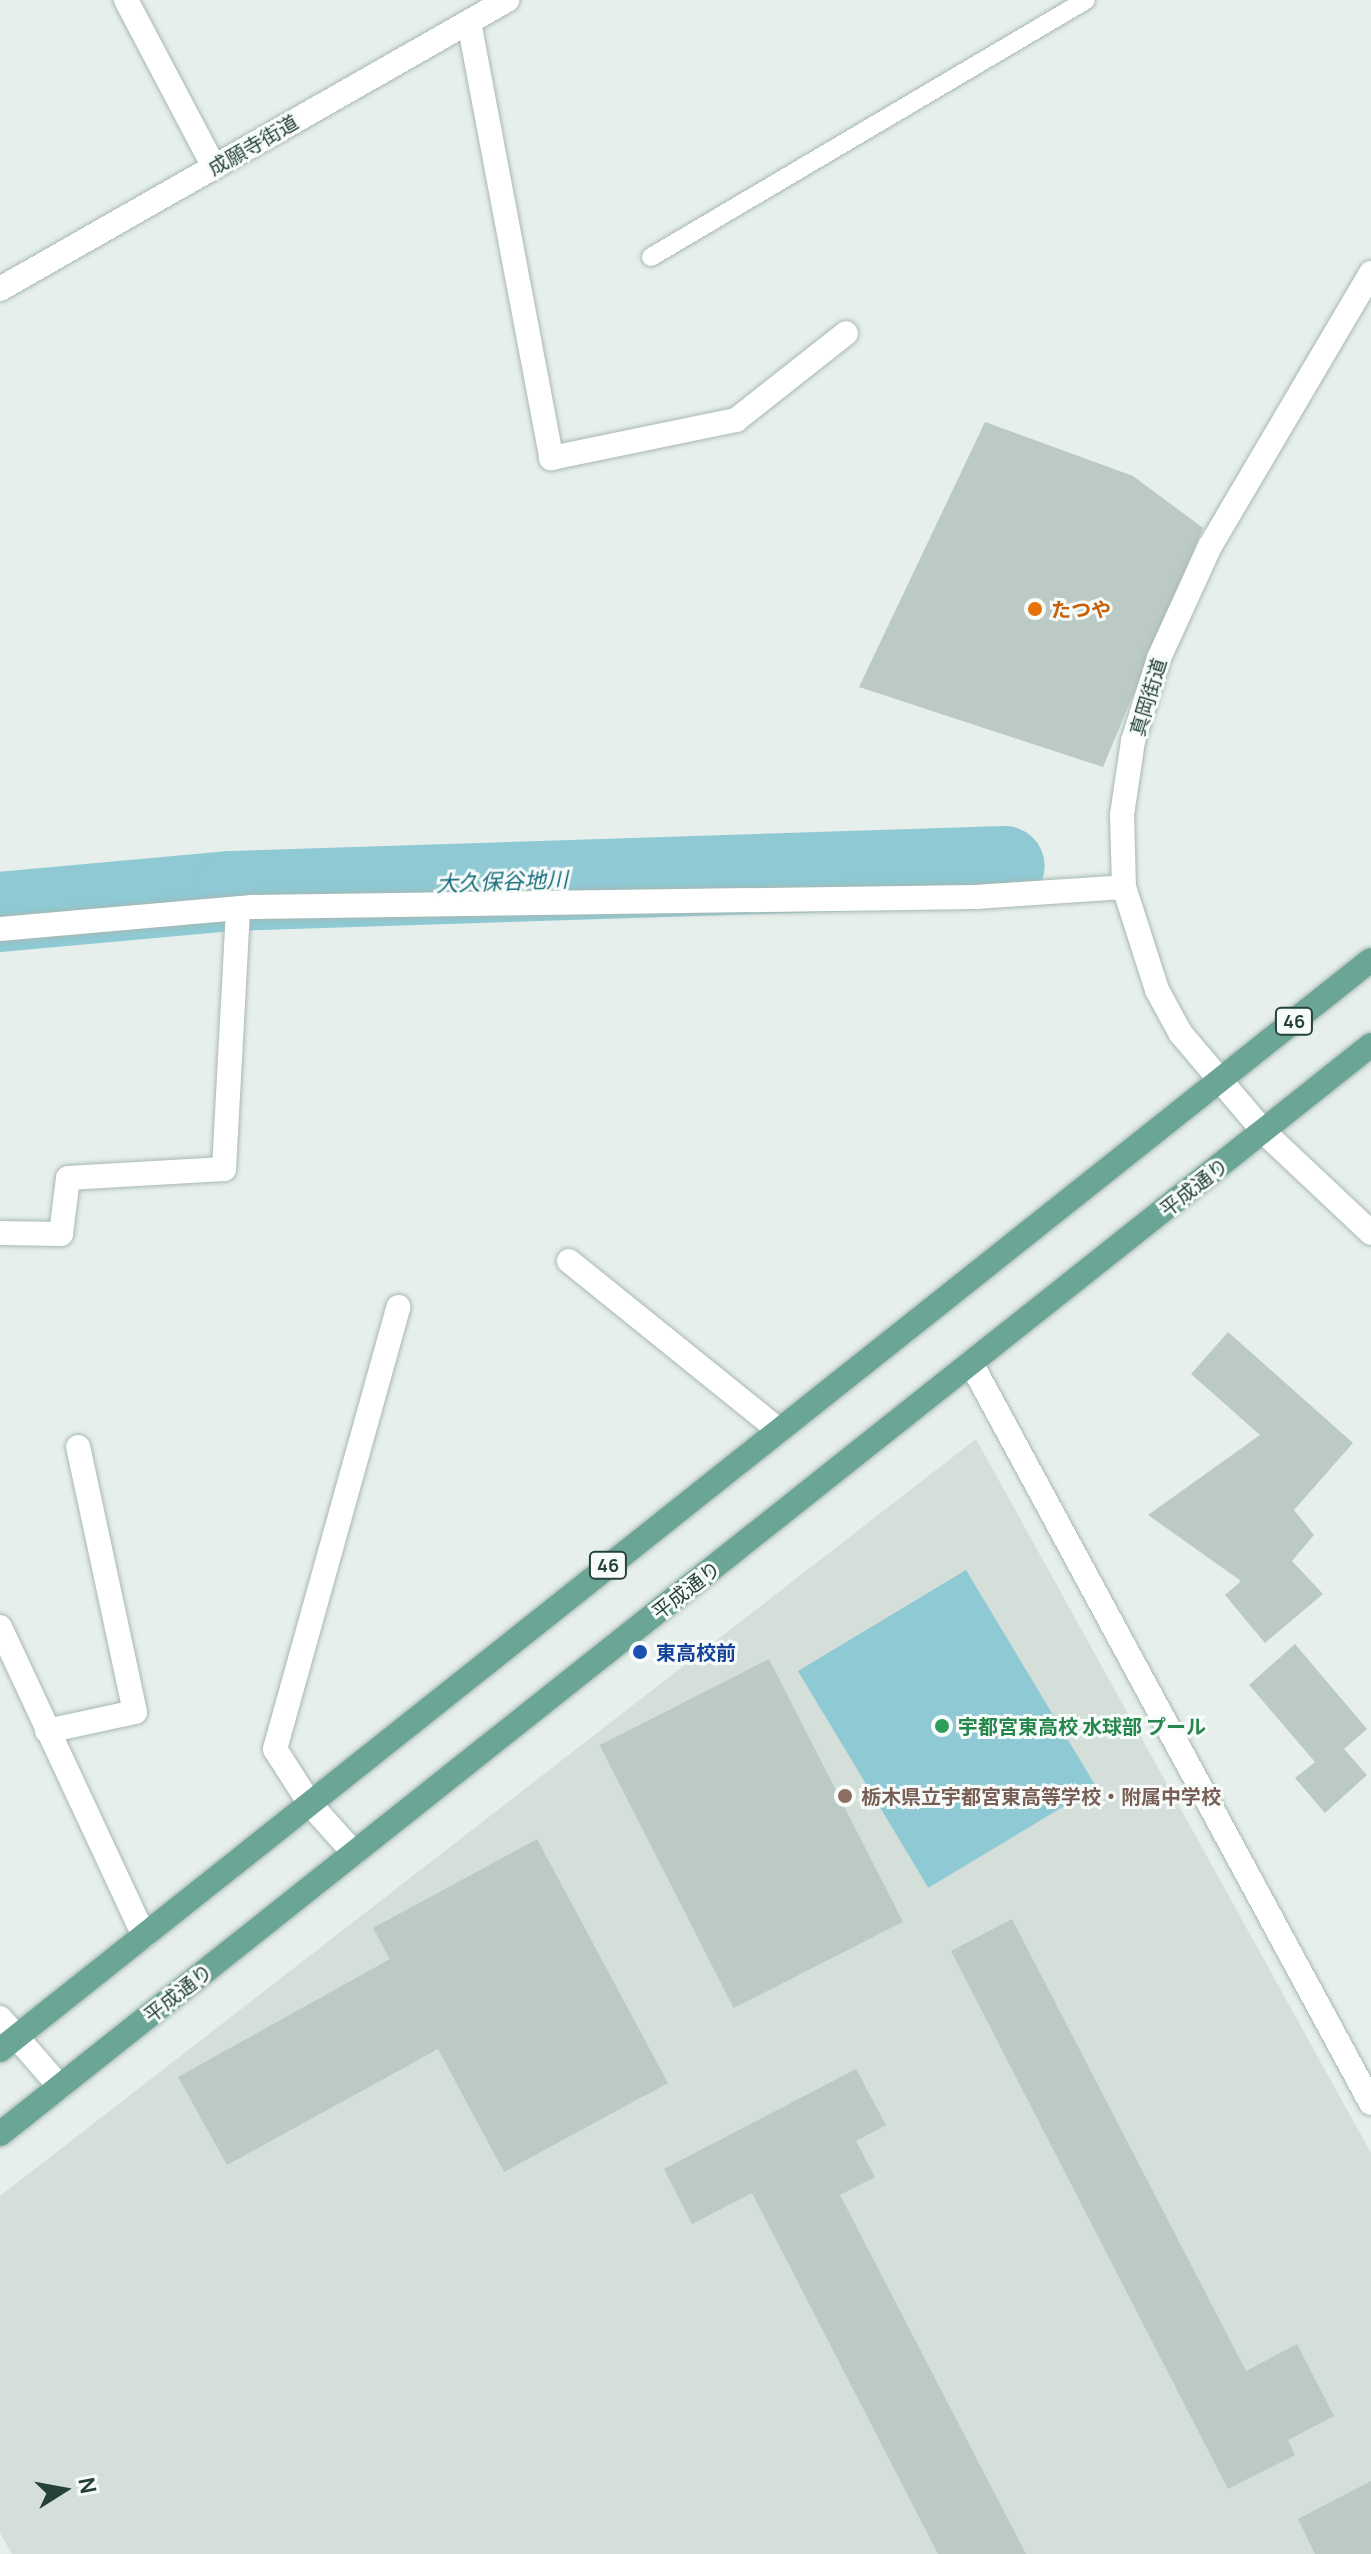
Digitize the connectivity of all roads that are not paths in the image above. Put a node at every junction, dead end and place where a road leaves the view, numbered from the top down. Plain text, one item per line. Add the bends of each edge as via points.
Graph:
1 (126, 0) edge
2 (507, 0) edge
3 (1086, 0) edge
4 (469, 22) junction
5 (214, 167) junction
6 (651, 257) dead end
7 (1371, 273) edge
8 (0, 289) edge
9 (846, 333) dead end
10 (1124, 887) junction
11 (238, 908) junction
12 (0, 929) edge
13 (1371, 960) edge
14 (1371, 1045) edge
15 (1217, 1081) junction
16 (1264, 1132) junction
17 (0, 1233) edge
18 (1371, 1233) edge
19 (569, 1261) dead end
20 (398, 1307) dead end
21 (971, 1363) junction
22 (777, 1429) junction
23 (78, 1447) dead end
24 (0, 1627) edge
25 (47, 1731) junction
26 (310, 1804) junction
27 (354, 1853) junction
28 (144, 1936) junction
29 (5, 2035) edge
30 (60, 2087) junction
31 (1371, 2103) edge
32 (0, 2134) edge

1 - 5 street
2 - 4 street, 成願寺街道
3 - 6 lane
4 - 5 street, 成願寺街道
4 - 9 street via 551,458 736,420
5 - 8 street, 成願寺街道
7 - 10 street, 真岡街道 via 1263,448 1159,658 1133,741 1122,815
10 - 11 street via 975,897
10 - 15 street, 真岡街道 via 1157,990
11 - 12 street
11 - 17 street via 224,1169 68,1178 61,1234
13 - 15 main road, 46
14 - 16 main road, 平成通り
15 - 16 street, 真岡街道
15 - 22 main road, 46
16 - 18 street, 真岡街道
16 - 21 main road, 平成通り
19 - 22 street
20 - 26 street via 275,1749
21 - 27 main road, 平成通り
21 - 31 street
22 - 26 main road, 46
23 - 25 street via 135,1712
24 - 25 street
25 - 28 street
26 - 27 street
26 - 28 main road, 46
27 - 30 main road, 平成通り
28 - 29 main road, 46
29 - 30 street
30 - 32 main road, 平成通り

